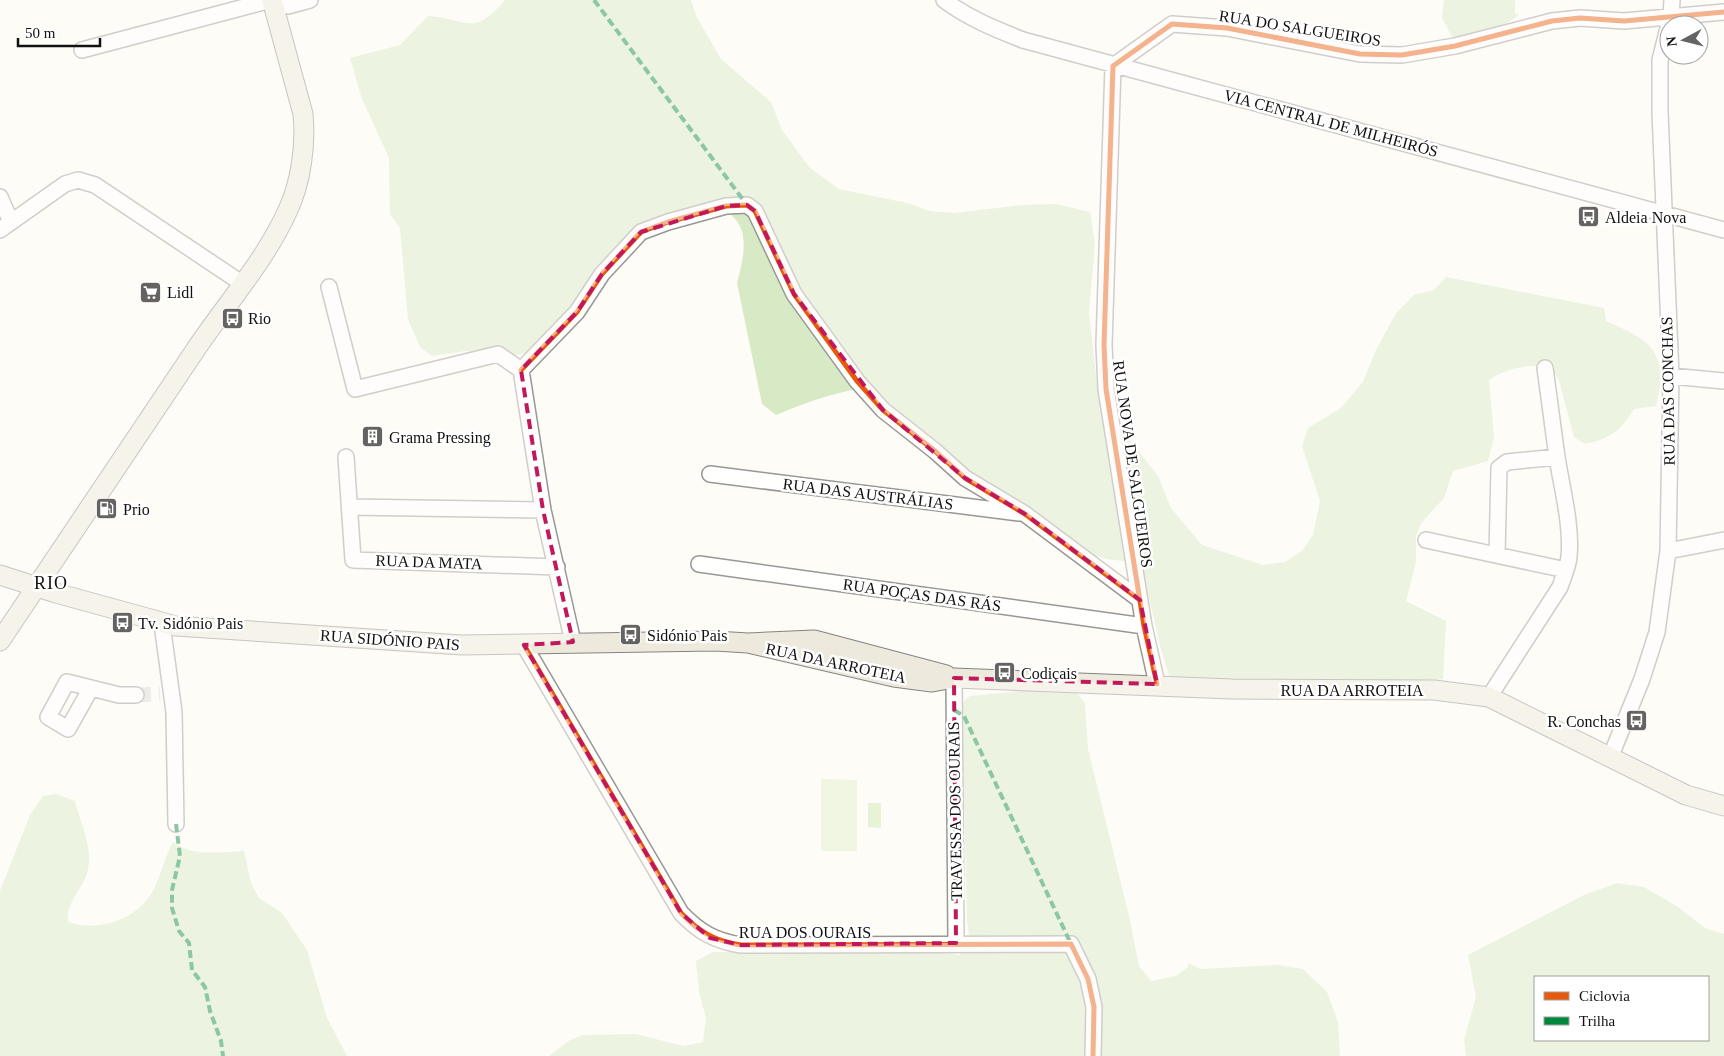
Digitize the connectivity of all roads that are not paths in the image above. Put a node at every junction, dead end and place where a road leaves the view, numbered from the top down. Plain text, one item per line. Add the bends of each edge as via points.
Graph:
1 (271, 0) edge
2 (310, 0) edge
3 (944, 0) edge
4 (1672, 0) edge
5 (1724, 12) edge
6 (1671, 15) edge
7 (1684, 15) edge
8 (1659, 17) edge
9 (82, 50) dead end
10 (1660, 65) edge
11 (1113, 66) junction
12 (0, 197) edge
13 (1663, 213) junction
14 (5, 226) edge
15 (1724, 230) edge
16 (243, 284) junction
17 (329, 287) dead end
18 (1545, 368) dead end
19 (521, 370) junction
20 (1671, 376) junction
21 (1724, 381) edge
22 (346, 457) dead end
23 (1557, 457) junction
24 (710, 474) dead end
25 (350, 507) junction
26 (543, 510) junction
27 (1025, 514) junction
28 (1426, 540) dead end
29 (1724, 540) edge
30 (1668, 551) junction
31 (1497, 555) junction
32 (700, 564) dead end
33 (557, 567) junction
34 (1566, 570) junction
35 (0, 574) edge
36 (37, 586) junction
37 (1140, 600) junction
38 (162, 624) junction
39 (1144, 626) junction
40 (0, 641) edge
41 (573, 642) junction
42 (748, 643) joint
43 (524, 645) junction
44 (954, 678) junction
45 (1157, 684) junction
46 (91, 688) dead end
47 (136, 695) tunnel mouth
48 (1489, 697) junction
49 (1610, 758) junction
50 (1724, 806) edge
51 (176, 824) dead end
52 (956, 943) junction
53 (1094, 1056) edge

1 - 2 street via 288,6
1 - 9 street
1 - 16 main road via 303,114 304,142 289,208
3 - 11 street, VIA CENTRAL DE MILHEIRÓS via 988,26 1023,40
4 - 6 street, RUA DAS CONCHAS
5 - 7 street, RUA DO SALGUEIROS
8 - 11 street, RUA DO SALGUEIROS via 1624,21 1580,18 1552,21 1456,46 1402,55 1360,54 1226,28 1172,24
10 - 13 street, RUA DAS CONCHAS
11 - 13 street, VIA CENTRAL DE MILHEIRÓS
11 - 37 street, RUA NOVA DE SALGUEIROS via 1104,345 1106,380
12 - 14 street
13 - 15 street, VIA CENTRAL DE MILHEIRÓS
13 - 20 street, RUA DAS CONCHAS
14 - 16 street via 65,184 78,180 95,185
16 - 36 main road
17 - 19 street via 355,389 498,354
18 - 23 street
19 - 26 street
19 - 27 street via 577,312 602,274 642,232 726,206 747,205 756,212 794,294 857,381 883,410 965,478
20 - 21 street
20 - 30 street, RUA DAS CONCHAS
22 - 25 street, RUA DA MATA
23 - 31 street via 1507,462 1499,468
23 - 34 street via 1569,538
24 - 27 street, RUA DAS AUSTRÁLIAS
25 - 26 street
25 - 33 street, RUA DA MATA via 354,560
26 - 33 street
27 - 37 street
28 - 31 street
29 - 30 street
30 - 49 street, RUA DAS CONCHAS via 1657,632
31 - 34 street
32 - 39 street, RUA POÇAS DAS RÁS
33 - 41 street
34 - 48 street via 1560,587
35 - 36 main road, RUA SIDÓNIO PAIS
36 - 38 main road, RUA SIDÓNIO PAIS
36 - 40 main road
37 - 39 street, RUA NOVA DE SALGUEIROS
38 - 43 main road, RUA SIDÓNIO PAIS via 462,645
38 - 51 street via 166,693 174,712
39 - 45 street, RUA NOVA DE SALGUEIROS
41 - 42 main road, RUA SIDÓNIO PAIS
41 - 43 main road, RUA SIDÓNIO PAIS
42 - 44 main road, RUA DA ARROTEIA via 894,677 932,682
43 - 52 street, RUA DOS OURAIS via 681,912 694,927 710,938 741,946
44 - 45 main road, RUA DA ARROTEIA
44 - 52 street, TRAVESSA DOS OURAIS
45 - 48 main road, RUA DA ARROTEIA via 1232,689 1434,690
46 - 47 street via 119,695
48 - 49 main road, RUA DA ARROTEIA
49 - 50 main road, RUA DA ARROTEIA via 1686,795
52 - 53 street, RUA DOS OURAIS via 1071,944 1088,979 1094,1008

